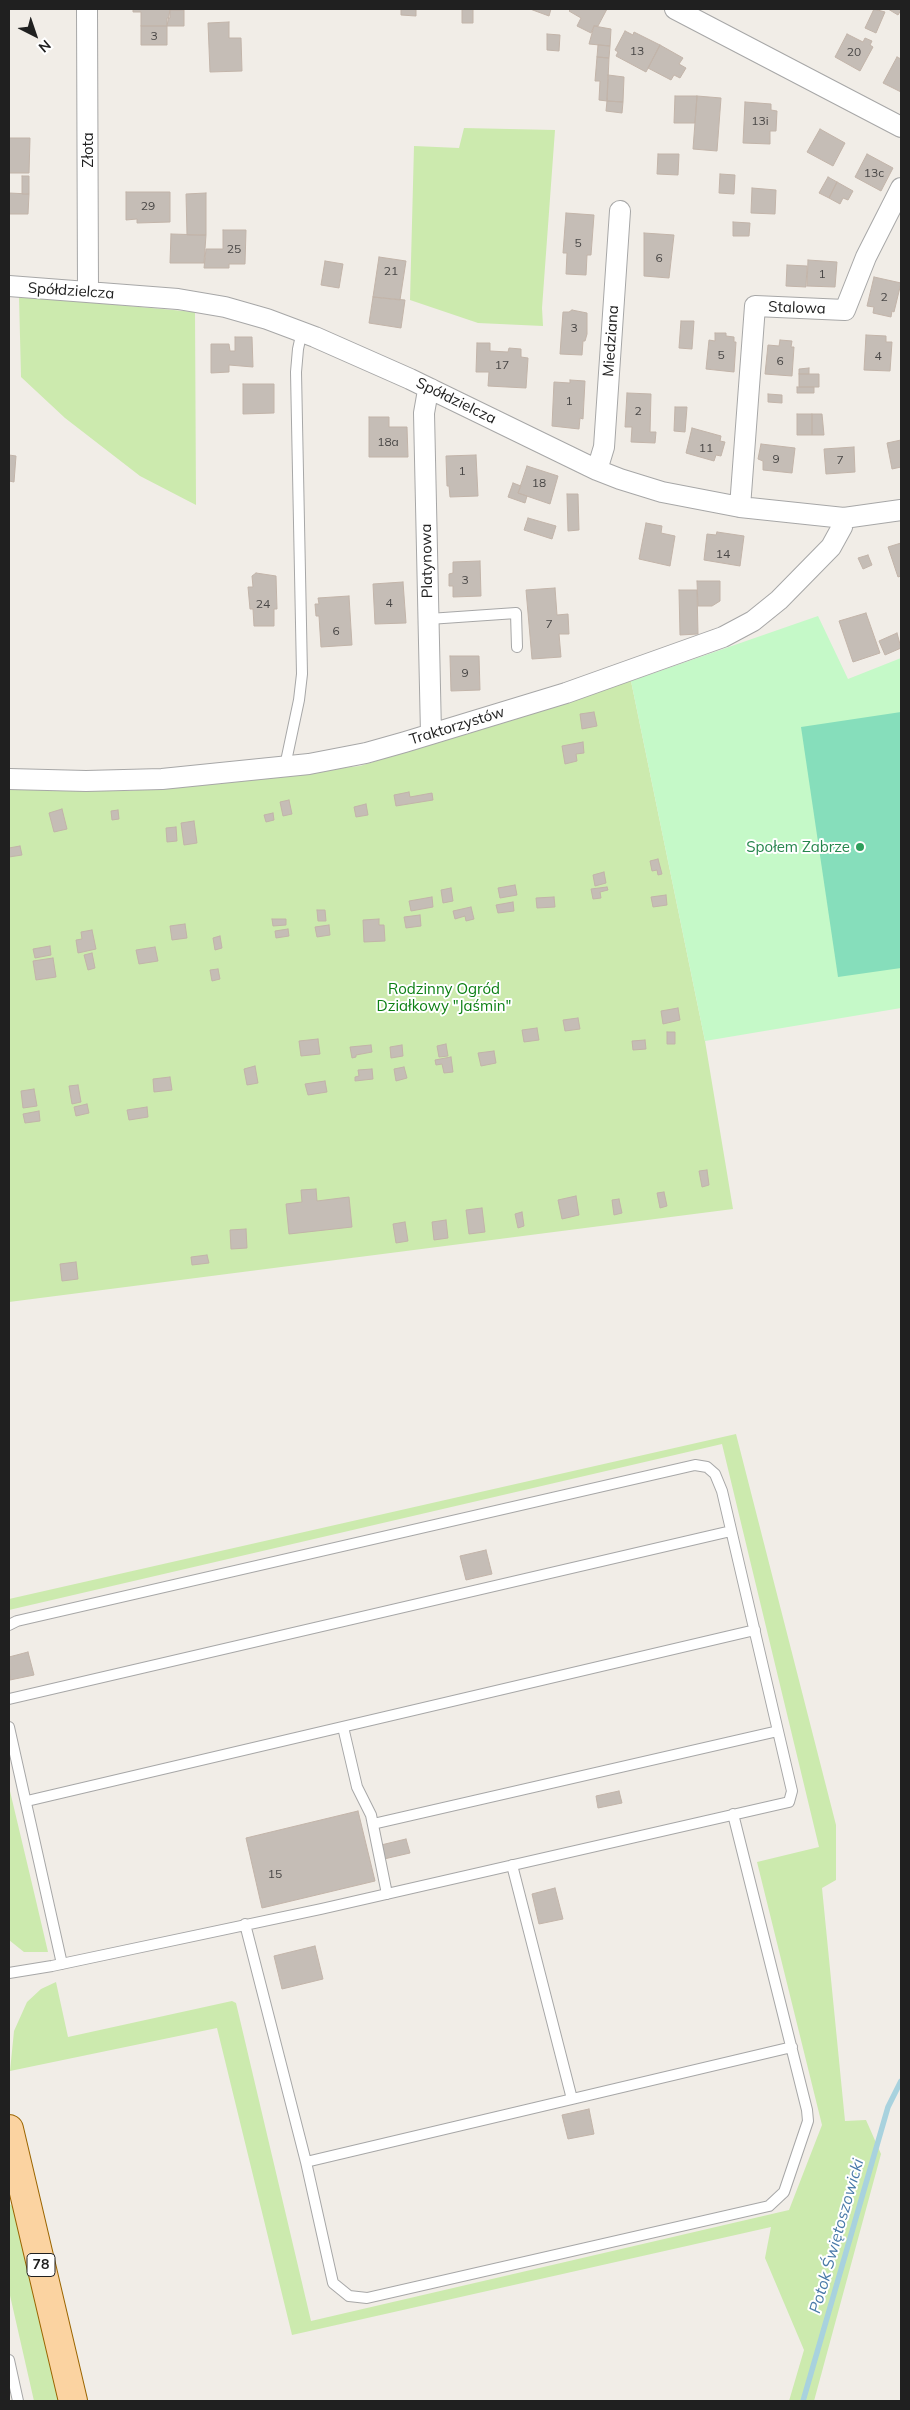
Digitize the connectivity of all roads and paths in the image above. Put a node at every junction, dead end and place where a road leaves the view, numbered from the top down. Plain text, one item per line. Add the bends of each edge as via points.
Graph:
1 (87, 9) edge
2 (675, 9) edge
3 (901, 127) edge
4 (901, 188) edge
5 (620, 211) dead end
6 (9, 286) edge
7 (88, 292) junction
8 (302, 331) junction
9 (430, 389) junction
10 (597, 470) junction
11 (740, 507) junction
12 (901, 510) edge
13 (844, 518) junction
14 (429, 619) junction
15 (517, 647) dead end
16 (431, 734) junction
17 (285, 766) junction
18 (9, 779) edge
19 (731, 1531) junction
20 (9, 1625) edge
21 (755, 1630) junction
22 (9, 1699) edge
23 (9, 1727) edge
24 (343, 1727) junction
25 (778, 1730) junction
26 (27, 1802) junction
27 (734, 1814) junction
28 (374, 1824) junction
29 (512, 1864) junction
30 (387, 1894) junction
31 (245, 1924) junction
32 (62, 1964) junction
33 (9, 1973) edge
34 (792, 2047) junction
35 (572, 2099) junction
36 (9, 2129) edge
37 (306, 2162) junction
38 (9, 2360) edge
39 (18, 2401) edge
40 (73, 2401) edge

1 - 7 street, Złota
2 - 3 street
4 - 11 street, Stalowa via 866,257 845,310 755,306
5 - 10 street, Miedziana via 604,447
6 - 7 street, Spółdzielcza
7 - 8 street, Spółdzielcza via 200,302 248,313
8 - 9 street, Spółdzielcza
8 - 17 lane via 296,366 302,674
9 - 10 street, Spółdzielcza
9 - 14 street, Platynowa via 424,413
10 - 11 street, Spółdzielcza via 662,492
11 - 13 street, Spółdzielcza
12 - 13 street, Spółdzielcza
13 - 16 street, Traktorzystów via 831,547 772,606 740,629 566,693
14 - 15 lane via 516,613
14 - 16 street, Platynowa
16 - 17 street, Traktorzystów via 358,754
17 - 18 street, Traktorzystów via 146,780
19 - 20 lane via 715,1474 707,1467 695,1465
19 - 21 lane
19 - 22 lane
21 - 24 lane
21 - 25 lane
23 - 26 lane
24 - 26 lane
24 - 28 lane via 357,1787
25 - 27 lane via 792,1791 789,1802
25 - 28 lane
26 - 32 lane
27 - 29 lane
27 - 34 lane
28 - 30 lane
29 - 30 lane
29 - 35 lane
30 - 31 lane
31 - 32 lane
31 - 37 lane
32 - 33 lane
34 - 35 lane
34 - 37 lane via 808,2121 784,2192 769,2206 367,2298 349,2296 333,2283
35 - 37 lane
36 - 40 main road, 78
38 - 39 lane

